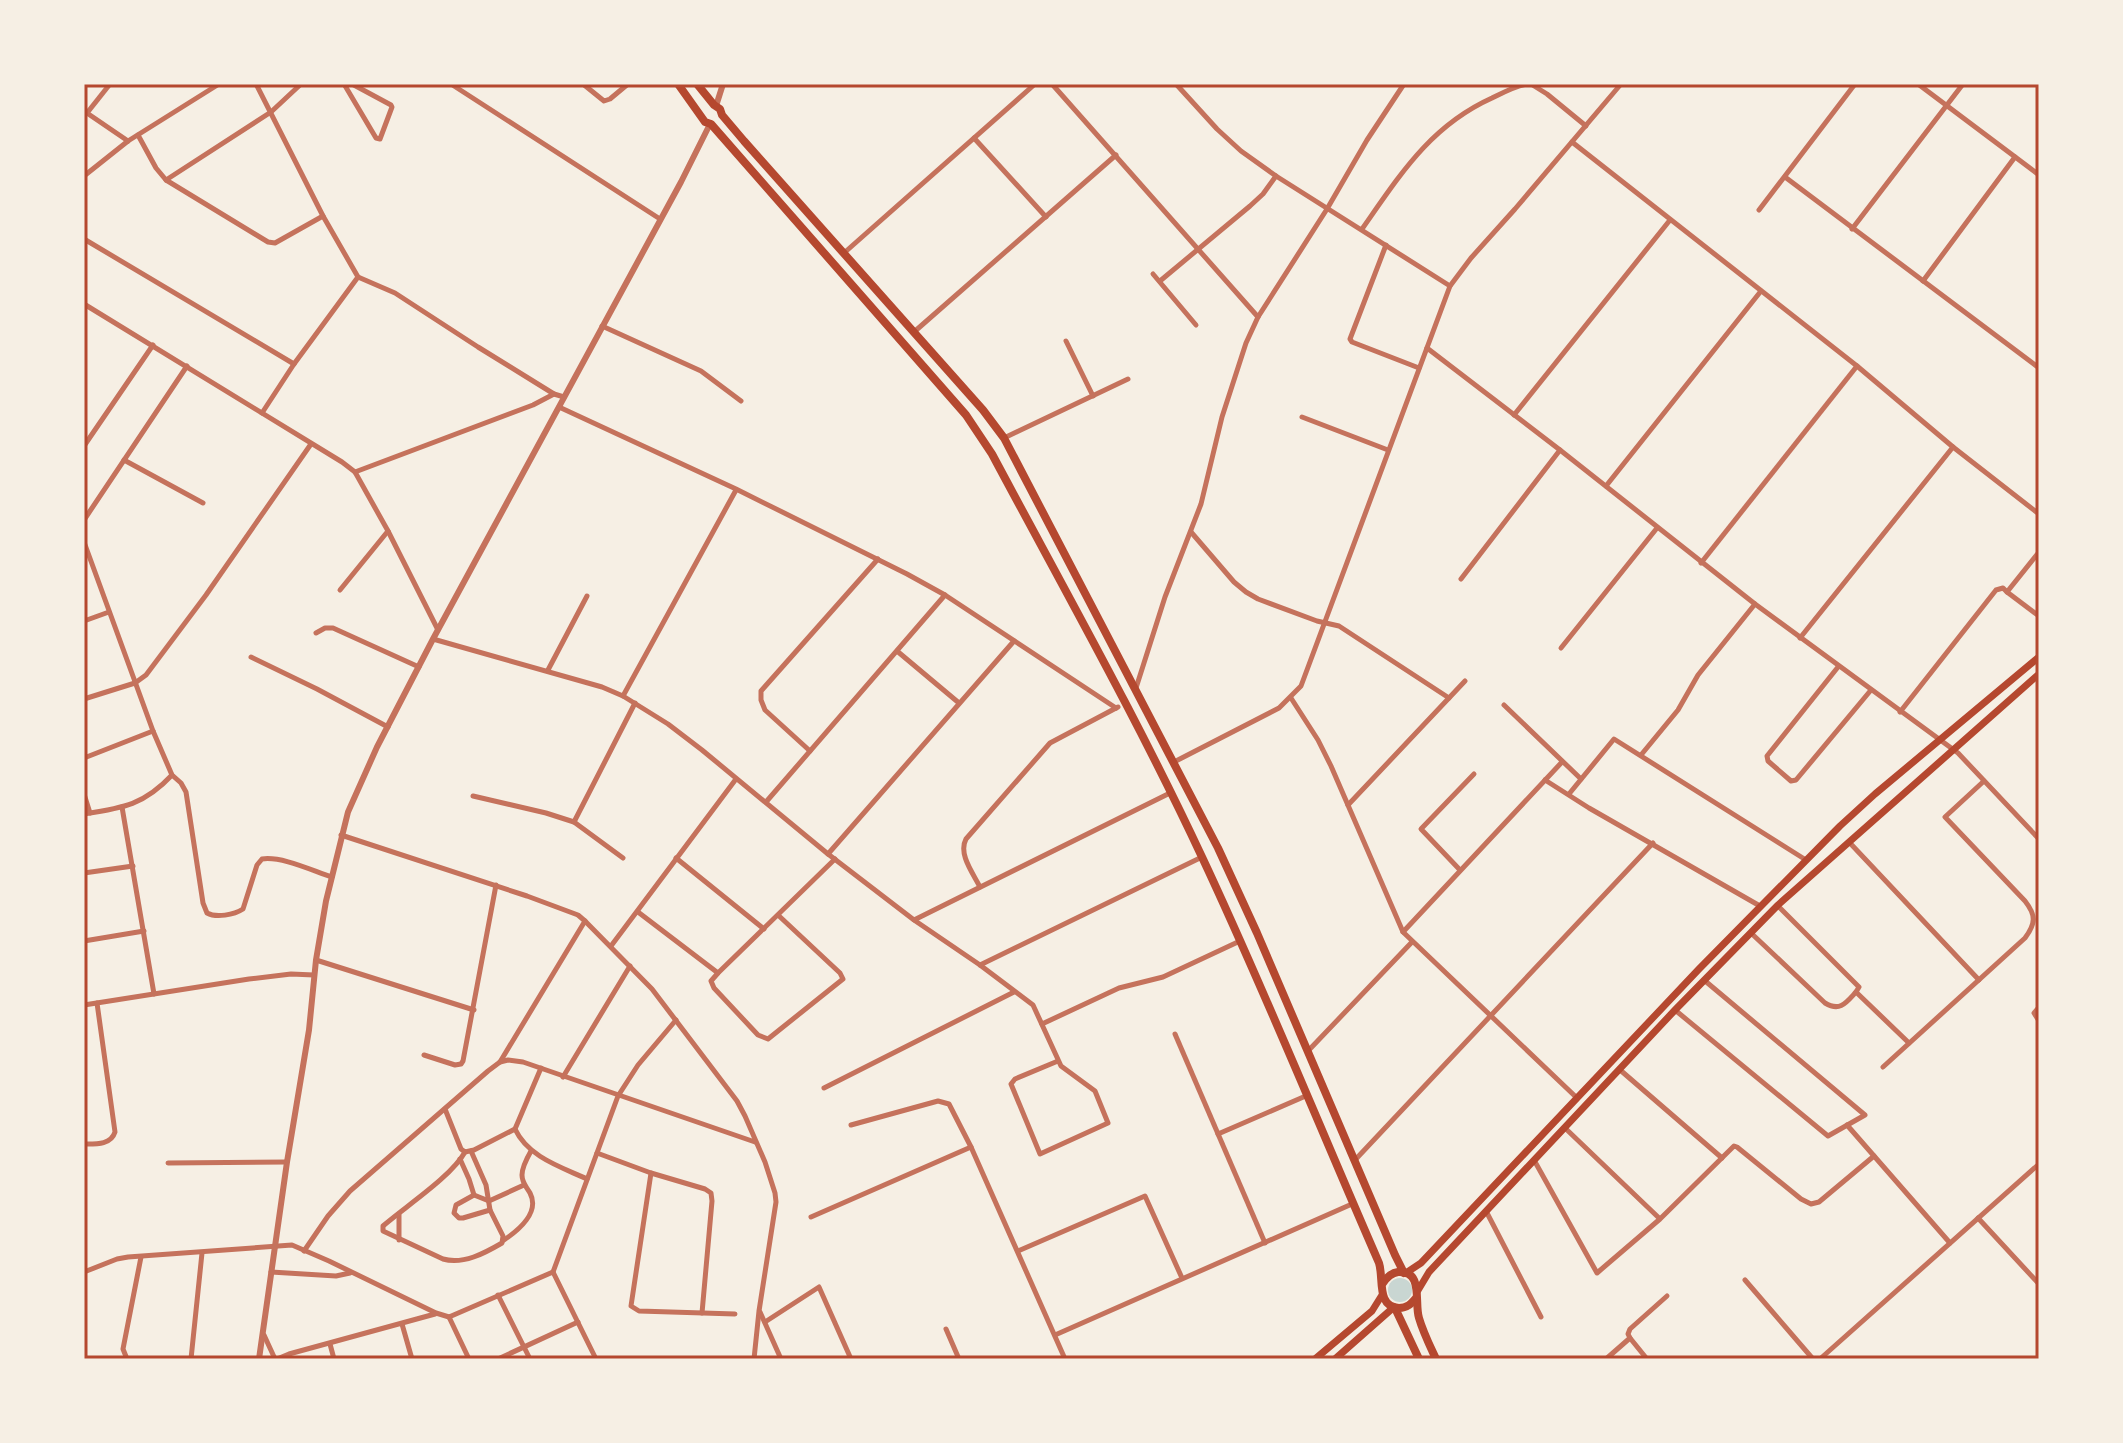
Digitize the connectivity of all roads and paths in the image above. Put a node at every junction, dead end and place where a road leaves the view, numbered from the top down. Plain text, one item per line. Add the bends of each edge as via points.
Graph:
1 (110, 84) edge
2 (219, 84) edge
3 (256, 84) edge
4 (301, 84) edge
5 (344, 84) edge
6 (352, 84) edge
7 (451, 84) edge
8 (583, 84) edge
9 (628, 84) edge
10 (678, 84) edge
11 (697, 84) edge
12 (723, 84) edge
13 (1035, 84) edge
14 (1052, 84) edge
15 (1176, 84) edge
16 (1404, 84) edge
17 (1529, 84) edge
18 (1621, 84) edge
19 (1855, 84) edge
20 (1918, 84) edge
21 (1963, 84) edge
22 (209, 86) edge
23 (715, 106) junction
24 (1946, 106) junction
25 (86, 112) edge
26 (271, 112) junction
27 (722, 115) junction
28 (703, 116) junction
29 (710, 124) junction
30 (1586, 126) junction
31 (138, 135) junction
32 (974, 138) junction
33 (128, 141) junction
34 (1572, 142) junction
35 (1116, 155) junction
36 (2015, 157) junction
37 (2039, 175) edge
38 (84, 176) edge
39 (1276, 176) junction
40 (1785, 177) junction
41 (166, 180) junction
42 (1327, 209) junction
43 (1759, 210) dead end
44 (323, 216) junction
45 (1046, 217) junction
46 (660, 219) junction
47 (1670, 220) junction
48 (1362, 229) junction
49 (1852, 229) junction
50 (84, 239) edge
51 (1386, 245) junction
52 (1197, 249) junction
53 (844, 253) junction
54 (1153, 274) dead end
55 (358, 277) junction
56 (1160, 281) junction
57 (1923, 281) junction
58 (1450, 286) junction
59 (1761, 291) junction
60 (84, 304) edge
61 (1258, 317) junction
62 (1196, 325) dead end
63 (601, 326) junction
64 (914, 332) junction
65 (1066, 341) dead end
66 (153, 345) junction
67 (1427, 348) junction
68 (294, 364) junction
69 (187, 366) junction
70 (1857, 366) junction
71 (1419, 368) junction
72 (2039, 368) edge
73 (1128, 379) dead end
74 (554, 394) junction
75 (1093, 396) junction
76 (564, 397) junction
77 (741, 401) dead end
78 (558, 407) junction
79 (262, 413) junction
80 (1514, 415) junction
81 (1302, 417) dead end
82 (1004, 438) junction
83 (311, 444) junction
84 (84, 446) edge
85 (1953, 447) junction
86 (1388, 450) junction
87 (1560, 450) junction
88 (124, 460) junction
89 (355, 472) junction
90 (1606, 486) junction
91 (736, 489) junction
92 (203, 503) dead end
93 (2039, 514) edge
94 (84, 520) edge
95 (1657, 528) junction
96 (388, 531) junction
97 (1191, 532) junction
98 (84, 542) edge
99 (2039, 552) edge
100 (878, 559) junction
101 (87, 561) edge
102 (1701, 563) junction
103 (1461, 579) dead end
104 (340, 590) dead end
105 (2007, 592) junction
106 (945, 595) junction
107 (587, 596) dead end
108 (1755, 604) junction
109 (110, 612) junction
110 (2039, 616) edge
111 (84, 621) edge
112 (1325, 623) junction
113 (438, 630) junction
114 (316, 633) dead end
115 (1800, 638) junction
116 (433, 639) junction
117 (1014, 641) junction
118 (1561, 648) dead end
119 (897, 651) junction
120 (251, 657) dead end
121 (2039, 657) edge
122 (419, 667) junction
123 (1838, 667) junction
124 (548, 670) junction
125 (2039, 674) edge
126 (1465, 681) dead end
127 (135, 683) junction
128 (1136, 688) junction
129 (1871, 690) junction
130 (623, 696) junction
131 (1291, 698) junction
132 (1449, 698) junction
133 (84, 699) edge
134 (635, 703) junction
135 (959, 703) junction
136 (1126, 703) junction
137 (1504, 705) dead end
138 (1983, 705) junction
139 (1116, 708) junction
140 (1900, 712) junction
141 (1992, 714) junction
142 (388, 727) junction
143 (153, 731) junction
144 (1939, 741) junction
145 (1953, 749) junction
146 (810, 751) junction
147 (1641, 755) junction
148 (84, 758) edge
149 (1174, 762) junction
150 (1562, 762) junction
151 (1474, 774) dead end
152 (172, 775) junction
153 (736, 779) junction
154 (1581, 779) junction
155 (1545, 780) junction
156 (1984, 781) junction
157 (1171, 792) junction
158 (84, 794) edge
159 (1569, 794) junction
160 (473, 796) dead end
161 (766, 802) junction
162 (1348, 805) junction
163 (122, 807) junction
164 (87, 814) edge
165 (574, 822) junction
166 (341, 835) junction
167 (2039, 839) edge
168 (1849, 841) junction
169 (1653, 843) junction
170 (828, 854) junction
171 (1202, 857) junction
172 (623, 858) dead end
173 (676, 858) junction
174 (835, 859) junction
175 (1807, 860) junction
176 (133, 866) junction
177 (1460, 870) junction
178 (84, 873) edge
179 (332, 877) junction
180 (496, 885) junction
181 (980, 887) junction
182 (1778, 905) junction
183 (1760, 906) junction
184 (638, 912) junction
185 (778, 915) junction
186 (914, 920) junction
187 (585, 921) junction
188 (764, 929) junction
189 (144, 931) junction
190 (1403, 932) junction
191 (1750, 932) junction
192 (1240, 940) junction
193 (84, 941) edge
194 (1412, 942) junction
195 (611, 946) junction
196 (316, 960) junction
197 (980, 965) junction
198 (630, 966) junction
199 (718, 973) junction
200 (314, 975) junction
201 (1704, 980) junction
202 (1979, 980) junction
203 (1014, 992) junction
204 (1856, 992) junction
205 (154, 994) junction
206 (97, 1003) junction
207 (84, 1005) edge
208 (2039, 1007) edge
209 (474, 1010) junction
210 (1675, 1010) junction
211 (1491, 1016) junction
212 (676, 1020) junction
213 (2039, 1021) edge
214 (1042, 1024) junction
215 (1175, 1034) dead end
216 (1909, 1043) junction
217 (1307, 1051) junction
218 (424, 1055) dead end
219 (1058, 1061) junction
220 (500, 1062) junction
221 (1883, 1067) dead end
222 (541, 1068) junction
223 (1619, 1069) junction
224 (563, 1077) junction
225 (824, 1088) dead end
226 (1308, 1095) junction
227 (618, 1096) junction
228 (1577, 1098) junction
229 (445, 1109) junction
230 (851, 1125) dead end
231 (1847, 1125) junction
232 (1565, 1128) junction
233 (515, 1129) junction
234 (1218, 1134) junction
235 (756, 1143) junction
236 (84, 1144) edge
237 (971, 1147) junction
238 (468, 1151) junction
239 (531, 1151) junction
240 (597, 1153) junction
241 (1874, 1156) junction
242 (1722, 1158) junction
243 (460, 1159) junction
244 (1534, 1160) junction
245 (1354, 1161) junction
246 (287, 1162) junction
247 (168, 1163) dead end
248 (2038, 1166) edge
249 (651, 1173) junction
250 (587, 1179) junction
251 (524, 1185) junction
252 (474, 1195) junction
253 (489, 1201) junction
254 (1353, 1203) junction
255 (490, 1210) junction
256 (1486, 1211) junction
257 (399, 1214) junction
258 (811, 1217) dead end
259 (1978, 1218) junction
260 (1660, 1219) junction
261 (399, 1240) junction
262 (503, 1240) junction
263 (1265, 1243) junction
264 (1950, 1243) junction
265 (274, 1246) junction
266 (304, 1251) junction
267 (1018, 1251) junction
268 (202, 1253) junction
269 (141, 1257) junction
270 (84, 1272) edge
271 (271, 1272) junction
272 (553, 1272) junction
273 (353, 1273) junction
274 (1405, 1273) junction
275 (1182, 1278) junction
276 (1745, 1280) dead end
277 (1383, 1283) junction
278 (2039, 1284) edge
279 (498, 1295) junction
280 (1382, 1295) junction
281 (1417, 1295) junction
282 (1667, 1296) dead end
283 (1395, 1308) junction
284 (759, 1311) junction
285 (436, 1313) junction
286 (702, 1313) junction
287 (735, 1314) dead end
288 (449, 1317) junction
289 (1541, 1317) dead end
290 (578, 1322) junction
291 (765, 1322) junction
292 (402, 1324) junction
293 (946, 1329) dead end
294 (264, 1335) junction
295 (1055, 1335) junction
296 (1630, 1338) junction
297 (330, 1344) junction
298 (523, 1346) junction
299 (127, 1359) edge
300 (191, 1359) edge
301 (259, 1359) edge
302 (276, 1359) edge
303 (334, 1359) edge
304 (412, 1359) edge
305 (469, 1359) edge
306 (498, 1359) edge
307 (530, 1359) edge
308 (596, 1359) edge
309 (754, 1359) edge
310 (781, 1359) edge
311 (851, 1359) edge
312 (959, 1359) edge
313 (1065, 1359) edge
314 (1315, 1359) edge
315 (1335, 1359) edge
316 (1419, 1359) edge
317 (1436, 1359) edge
318 (1606, 1359) edge
319 (1647, 1359) edge
320 (1813, 1359) edge
321 (1820, 1359) edge

1 - 25 street
2 - 22 street
3 - 26 street
4 - 26 street
5 - 6 street via 380,139 391,105
7 - 46 street
8 - 9 street via 604,101
10 - 28 main road
11 - 23 main road
12 - 23 street
13 - 32 street
14 - 35 street
15 - 39 street via 1229,141
16 - 42 street
17 - 30 street
17 - 48 street via 1469,108 1449,123 1416,154
18 - 30 street
19 - 40 street
20 - 24 street
21 - 24 street
22 - 31 street
23 - 27 main road
23 - 28 main road via 705,109
24 - 36 street
24 - 49 street
25 - 33 street
26 - 41 street
26 - 44 street
27 - 29 main road
27 - 53 main road
28 - 29 main road
29 - 46 street
29 - 136 main road via 980,434
30 - 34 street
31 - 33 street
31 - 41 street
32 - 45 street
32 - 53 street
33 - 38 street
34 - 47 street
34 - 58 street
35 - 45 street
35 - 52 street
36 - 37 street
36 - 57 street
39 - 42 street
39 - 52 street via 1263,194
40 - 43 street
40 - 49 street
41 - 44 street via 268,242
42 - 48 street
42 - 61 street
44 - 55 street
45 - 64 street
46 - 63 street
47 - 59 street
47 - 80 street
48 - 51 street
49 - 57 street
50 - 68 street
51 - 58 street
51 - 71 street via 1350,339
52 - 56 street
52 - 61 street
53 - 64 main road
54 - 56 street
55 - 68 street
55 - 74 street via 395,293
56 - 62 street
57 - 72 street
58 - 67 street
59 - 70 street
59 - 90 street
60 - 66 street
61 - 97 street via 1233,382
63 - 76 street
63 - 77 street via 701,371
64 - 82 main road
65 - 75 street
66 - 69 street
66 - 84 street
67 - 71 street
67 - 80 street
68 - 79 street
69 - 79 street
69 - 88 street
70 - 85 street
70 - 102 street
71 - 86 street
73 - 75 street
74 - 76 street
74 - 89 street
75 - 82 street
76 - 78 street
78 - 91 street
78 - 113 street
79 - 83 street
80 - 87 street
81 - 86 street
82 - 128 main road
83 - 89 street
83 - 127 street via 206,595
85 - 93 street
85 - 115 street
86 - 112 street
87 - 90 street
87 - 103 street
88 - 92 street
88 - 94 street
89 - 96 street
90 - 95 street
91 - 100 street
91 - 130 street
95 - 102 street
95 - 118 street
96 - 104 street
96 - 113 street
97 - 112 street via 1246,592
97 - 128 street
98 - 101 street
99 - 105 street
100 - 106 street
100 - 146 street via 761,691 765,710
101 - 109 street
102 - 108 street
105 - 110 street
105 - 140 street via 1996,590
106 - 117 street
106 - 119 street
107 - 124 street
108 - 115 street
108 - 147 street
109 - 111 street
109 - 127 street
112 - 131 street
112 - 132 street via 1339,626
113 - 116 street
114 - 122 street via 333,628
115 - 123 street
116 - 122 street
116 - 124 street
117 - 135 street
117 - 139 street
119 - 135 street
119 - 146 street
120 - 142 street
121 - 138 main road
122 - 142 street
123 - 129 street
123 - 129 street via 1767,756 1791,781
124 - 130 street
125 - 141 main road
126 - 132 street
127 - 133 street
127 - 143 street
128 - 149 main road
129 - 140 street
130 - 134 street
131 - 149 street
131 - 162 street via 1318,740
132 - 162 street
134 - 153 street
134 - 165 street
135 - 170 street
136 - 139 street
136 - 157 main road
137 - 150 street
138 - 141 main road
138 - 144 main road
139 - 181 street via 1050,743 966,839 963,853
140 - 144 street
141 - 145 main road
142 - 166 street
143 - 148 street
143 - 152 street
144 - 145 street
144 - 175 main road
145 - 156 street
145 - 168 main road
146 - 161 street
147 - 154 street via 1614,739
147 - 175 street
149 - 217 main road via 1218,848
150 - 154 street
150 - 155 street
151 - 177 street via 1421,829
152 - 163 street via 144,800
152 - 179 street via 186,792 209,915 243,909 262,859
153 - 161 street
153 - 173 street
154 - 159 street
155 - 159 street
155 - 177 street
156 - 167 street
156 - 202 street via 1945,817 2025,901 2034,926
157 - 171 main road
157 - 181 street
158 - 164 street
159 - 169 street
160 - 165 street
161 - 170 street
162 - 190 street
163 - 164 street
163 - 176 street
165 - 172 street
166 - 179 street
166 - 180 street
168 - 182 main road
168 - 202 street
169 - 183 street
169 - 211 street
170 - 174 street
171 - 192 main road
171 - 197 street
173 - 184 street
173 - 188 street
174 - 185 street
174 - 186 street
175 - 183 main road
176 - 178 street
176 - 189 street
177 - 190 street
179 - 196 street
180 - 187 street
180 - 209 street
181 - 186 street
182 - 191 main road
182 - 204 street via 1859,987
183 - 228 main road
184 - 195 street
184 - 199 street
185 - 188 street
185 - 199 street via 840,973 842,981 768,1039 758,1035 711,983
186 - 197 street
187 - 195 street
187 - 220 street
188 - 199 street
189 - 193 street
189 - 205 street
190 - 194 street
191 - 201 main road
191 - 204 street via 1832,1008
192 - 214 street
192 - 226 main road
194 - 211 street
194 - 217 street
195 - 198 street
196 - 200 street
196 - 209 street
197 - 203 street
198 - 212 street
198 - 224 street
200 - 205 street
200 - 246 street
201 - 210 main road
201 - 231 street via 1865,1115
202 - 216 street
203 - 214 street via 1033,1005
203 - 225 street
204 - 216 street
205 - 206 street
206 - 207 street
206 - 236 street via 115,1136 108,1142
208 - 213 street via 2034,1013
209 - 218 street via 461,1064
210 - 223 main road
210 - 231 street via 1828,1136
211 - 228 street
211 - 245 street
212 - 227 street
212 - 235 street via 737,1101
214 - 219 street
215 - 234 street
216 - 221 street
217 - 245 main road
219 - 219 street via 1095,1091 1108,1123 1040,1154 1011,1084
220 - 222 street
220 - 229 street
222 - 224 street
222 - 233 street
223 - 232 main road
223 - 242 street
224 - 227 street
226 - 234 street
226 - 254 main road
227 - 235 street
227 - 240 street
228 - 274 main road via 1421,1263
229 - 238 street via 461,1149
229 - 266 street via 350,1191
230 - 237 street via 943,1101
231 - 241 street
232 - 244 main road
232 - 260 street
233 - 238 street
233 - 239 street
234 - 263 street
235 - 284 street via 776,1202
237 - 258 street
237 - 267 street
238 - 243 street
238 - 253 street
239 - 250 street
239 - 251 street via 522,1171
240 - 249 street
240 - 250 street
241 - 242 street via 1811,1204 1737,1147
241 - 264 street
242 - 260 street
243 - 252 street
243 - 257 street
244 - 256 main road
244 - 260 street via 1597,1273
245 - 274 main road
246 - 247 street
246 - 265 street
248 - 259 street
249 - 286 street via 711,1193
249 - 286 street via 631,1306 639,1311
250 - 272 street
251 - 253 street
251 - 262 street via 532,1198 530,1214
252 - 253 street
252 - 255 street via 456,1205 456,1216 468,1218
253 - 255 street
254 - 263 street
254 - 277 main road
255 - 262 street
256 - 281 main road via 1429,1272
256 - 289 street
257 - 261 street
257 - 261 street via 382,1228
259 - 264 street
259 - 278 street
261 - 262 street via 458,1261
263 - 275 street
264 - 321 street
265 - 266 street
265 - 268 street
265 - 271 street
266 - 273 street
267 - 275 street via 1143,1195
267 - 295 street
268 - 269 street
268 - 300 street
269 - 270 street via 117,1259
269 - 299 street via 123,1349
271 - 273 street
271 - 294 street
272 - 279 street
272 - 290 street
273 - 285 street
274 - 277 main road via 1389,1275
274 - 281 main road via 1415,1281
275 - 295 street
276 - 320 street
277 - 280 main road
279 - 288 street
279 - 298 street
280 - 283 main road
280 - 314 main road via 1372,1311
281 - 283 main road via 1407,1306
281 - 317 main road via 1419,1319
282 - 296 street via 1630,1329
283 - 315 main road
283 - 316 main road
284 - 291 street
284 - 309 street
285 - 288 street
285 - 292 street
286 - 287 street
288 - 305 street
290 - 298 street
290 - 308 street
291 - 310 street
291 - 311 street via 819,1287
292 - 297 street
292 - 304 street
293 - 312 street
294 - 301 street
294 - 302 street
295 - 313 street
296 - 318 street
296 - 319 street
297 - 302 street
297 - 303 street
298 - 306 street
298 - 307 street

